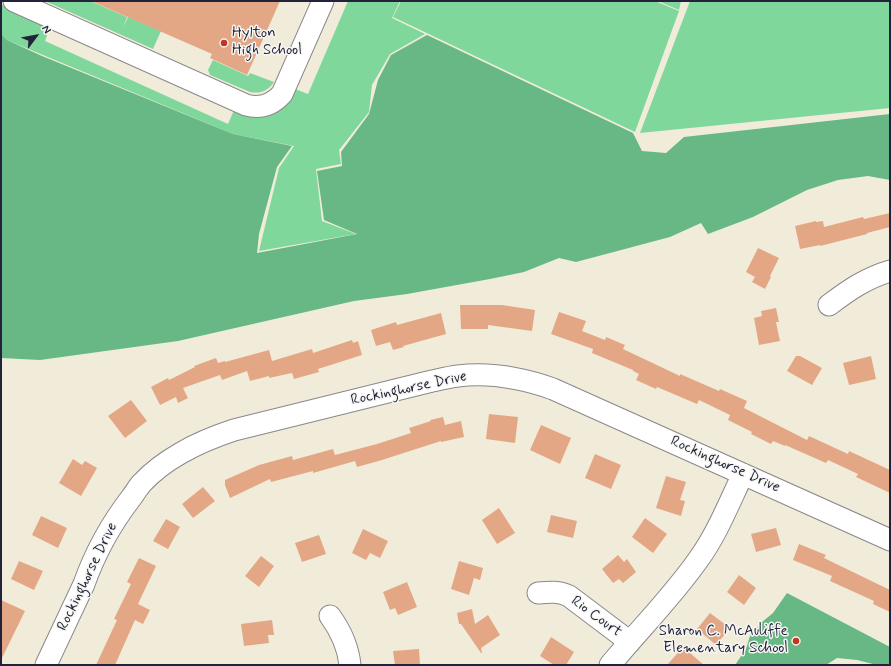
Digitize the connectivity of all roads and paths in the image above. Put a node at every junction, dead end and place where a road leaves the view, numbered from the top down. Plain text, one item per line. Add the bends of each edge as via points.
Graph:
1 (14, 1) edge
2 (323, 1) edge
3 (890, 271) edge
4 (829, 305) dead end
5 (743, 474) junction
6 (890, 540) edge
7 (538, 593) dead end
8 (330, 616) dead end
9 (630, 642) junction
10 (46, 665) edge
11 (350, 665) edge
12 (610, 665) edge

1 - 2 street via 252,107 267,105 282,94
3 - 4 street via 864,280
5 - 6 street, Rockinghorse Drive
5 - 9 street via 699,559
5 - 10 street, Rockinghorse Drive via 553,389 534,382 489,375 458,376 428,382 234,430 204,440 180,453 142,483 102,542
7 - 9 street, Rio Court via 556,592 569,596
8 - 11 street via 344,639
9 - 12 street

